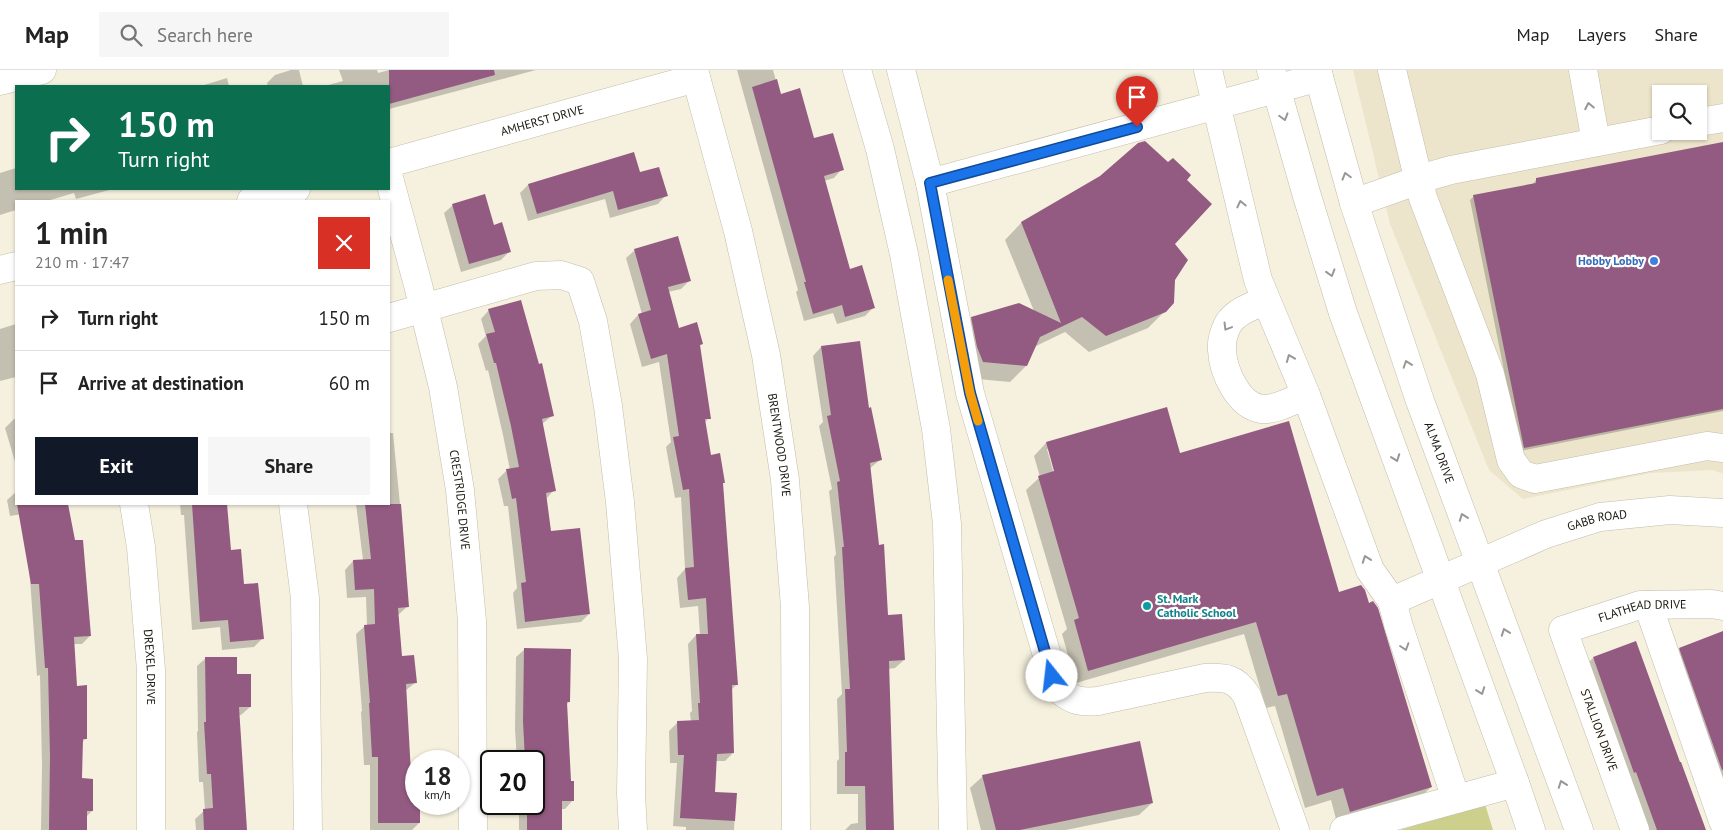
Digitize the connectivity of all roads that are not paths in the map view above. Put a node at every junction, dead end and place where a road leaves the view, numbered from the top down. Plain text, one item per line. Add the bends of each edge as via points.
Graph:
1 (42, 70) edge
2 (858, 70) edge
3 (901, 70) edge
4 (1208, 70) edge
5 (1392, 70) edge
6 (1583, 70) edge
7 (695, 74) edge
8 (1318, 74) edge
9 (1273, 80) edge
10 (0, 81) edge
11 (1218, 105) junction
12 (1723, 118) edge
13 (1707, 121) edge
14 (1652, 132) edge
15 (1596, 142) junction
16 (390, 163) edge
17 (1418, 180) junction
18 (390, 182) edge
19 (930, 183) junction
20 (292, 190) edge
21 (255, 200) edge
22 (1354, 203) junction
23 (15, 266) edge
24 (0, 270) edge
25 (1266, 300) junction
26 (424, 308) junction
27 (390, 318) edge
28 (1306, 395) junction
29 (1723, 448) edge
30 (134, 505) edge
31 (293, 505) edge
32 (1723, 513) edge
33 (1479, 563) junction
34 (1440, 580) junction
35 (1392, 601) junction
36 (1648, 605) junction
37 (1723, 606) edge
38 (1563, 630) joint
39 (1515, 783) junction
40 (1456, 800) junction
41 (1723, 821) edge
42 (151, 830) edge
43 (308, 830) edge
44 (473, 830) edge
45 (633, 830) edge
46 (796, 830) edge
47 (953, 830) edge
48 (1295, 830) edge
49 (1344, 830) edge
50 (1531, 830) edge
51 (1579, 830) edge
52 (1635, 830) edge

1 - 10 street
2 - 47 street via 904,254 936,429 948,524
3 - 19 street
4 - 11 street
5 - 17 street
15 -> 6 street
7 - 16 street, AMHERST DRIVE
7 - 46 street, BRENTWOOD DRIVE via 738,231 766,355 785,480 795,606
8 - 9 street
22 -> 8 street, ALMA DRIVE
9 - 11 street
9 -> 34 street via 1343,313
11 - 19 street
25 -> 11 street via 1258,280
12 - 13 street
14 - 15 street
15 - 17 street via 1451,170
17 - 22 street
17 - 29 street via 1490,374 1511,460 1521,474 1535,479 1707,446
18 - 26 street, CRESTRIDGE DRIVE
19 - 48 street via 970,393 1056,686 1072,699 1084,702 1205,678 1232,680 1242,687 1247,696
20 - 21 street
33 -> 22 street, ALMA DRIVE via 1420,401
23 - 24 street
28 -> 25 street
25 -> 28 street via 1240,312 1229,322 1222,336 1221,349 1229,378 1241,397 1251,406 1263,409
26 - 27 street
26 - 44 street, CRESTRIDGE DRIVE via 443,387 460,490 472,620
26 - 45 street via 536,276 561,275 580,281 593,322 620,502 633,659
35 -> 28 street via 1370,570
30 - 42 street, DREXEL DRIVE via 141,547 151,670
31 - 43 street via 305,598
32 - 33 street, GABB ROAD via 1670,510 1600,517 1546,534
33 - 34 street, GABB ROAD
51 -> 33 street, ALMA DRIVE
34 - 35 street, GABB ROAD
34 -> 39 street
35 -> 40 street
36 - 37 street, FLATHEAD DRIVE
36 - 38 street, FLATHEAD DRIVE
36 - 41 street
38 - 52 street, STALLION DRIVE
39 - 40 street
39 - 50 street
40 - 49 street

